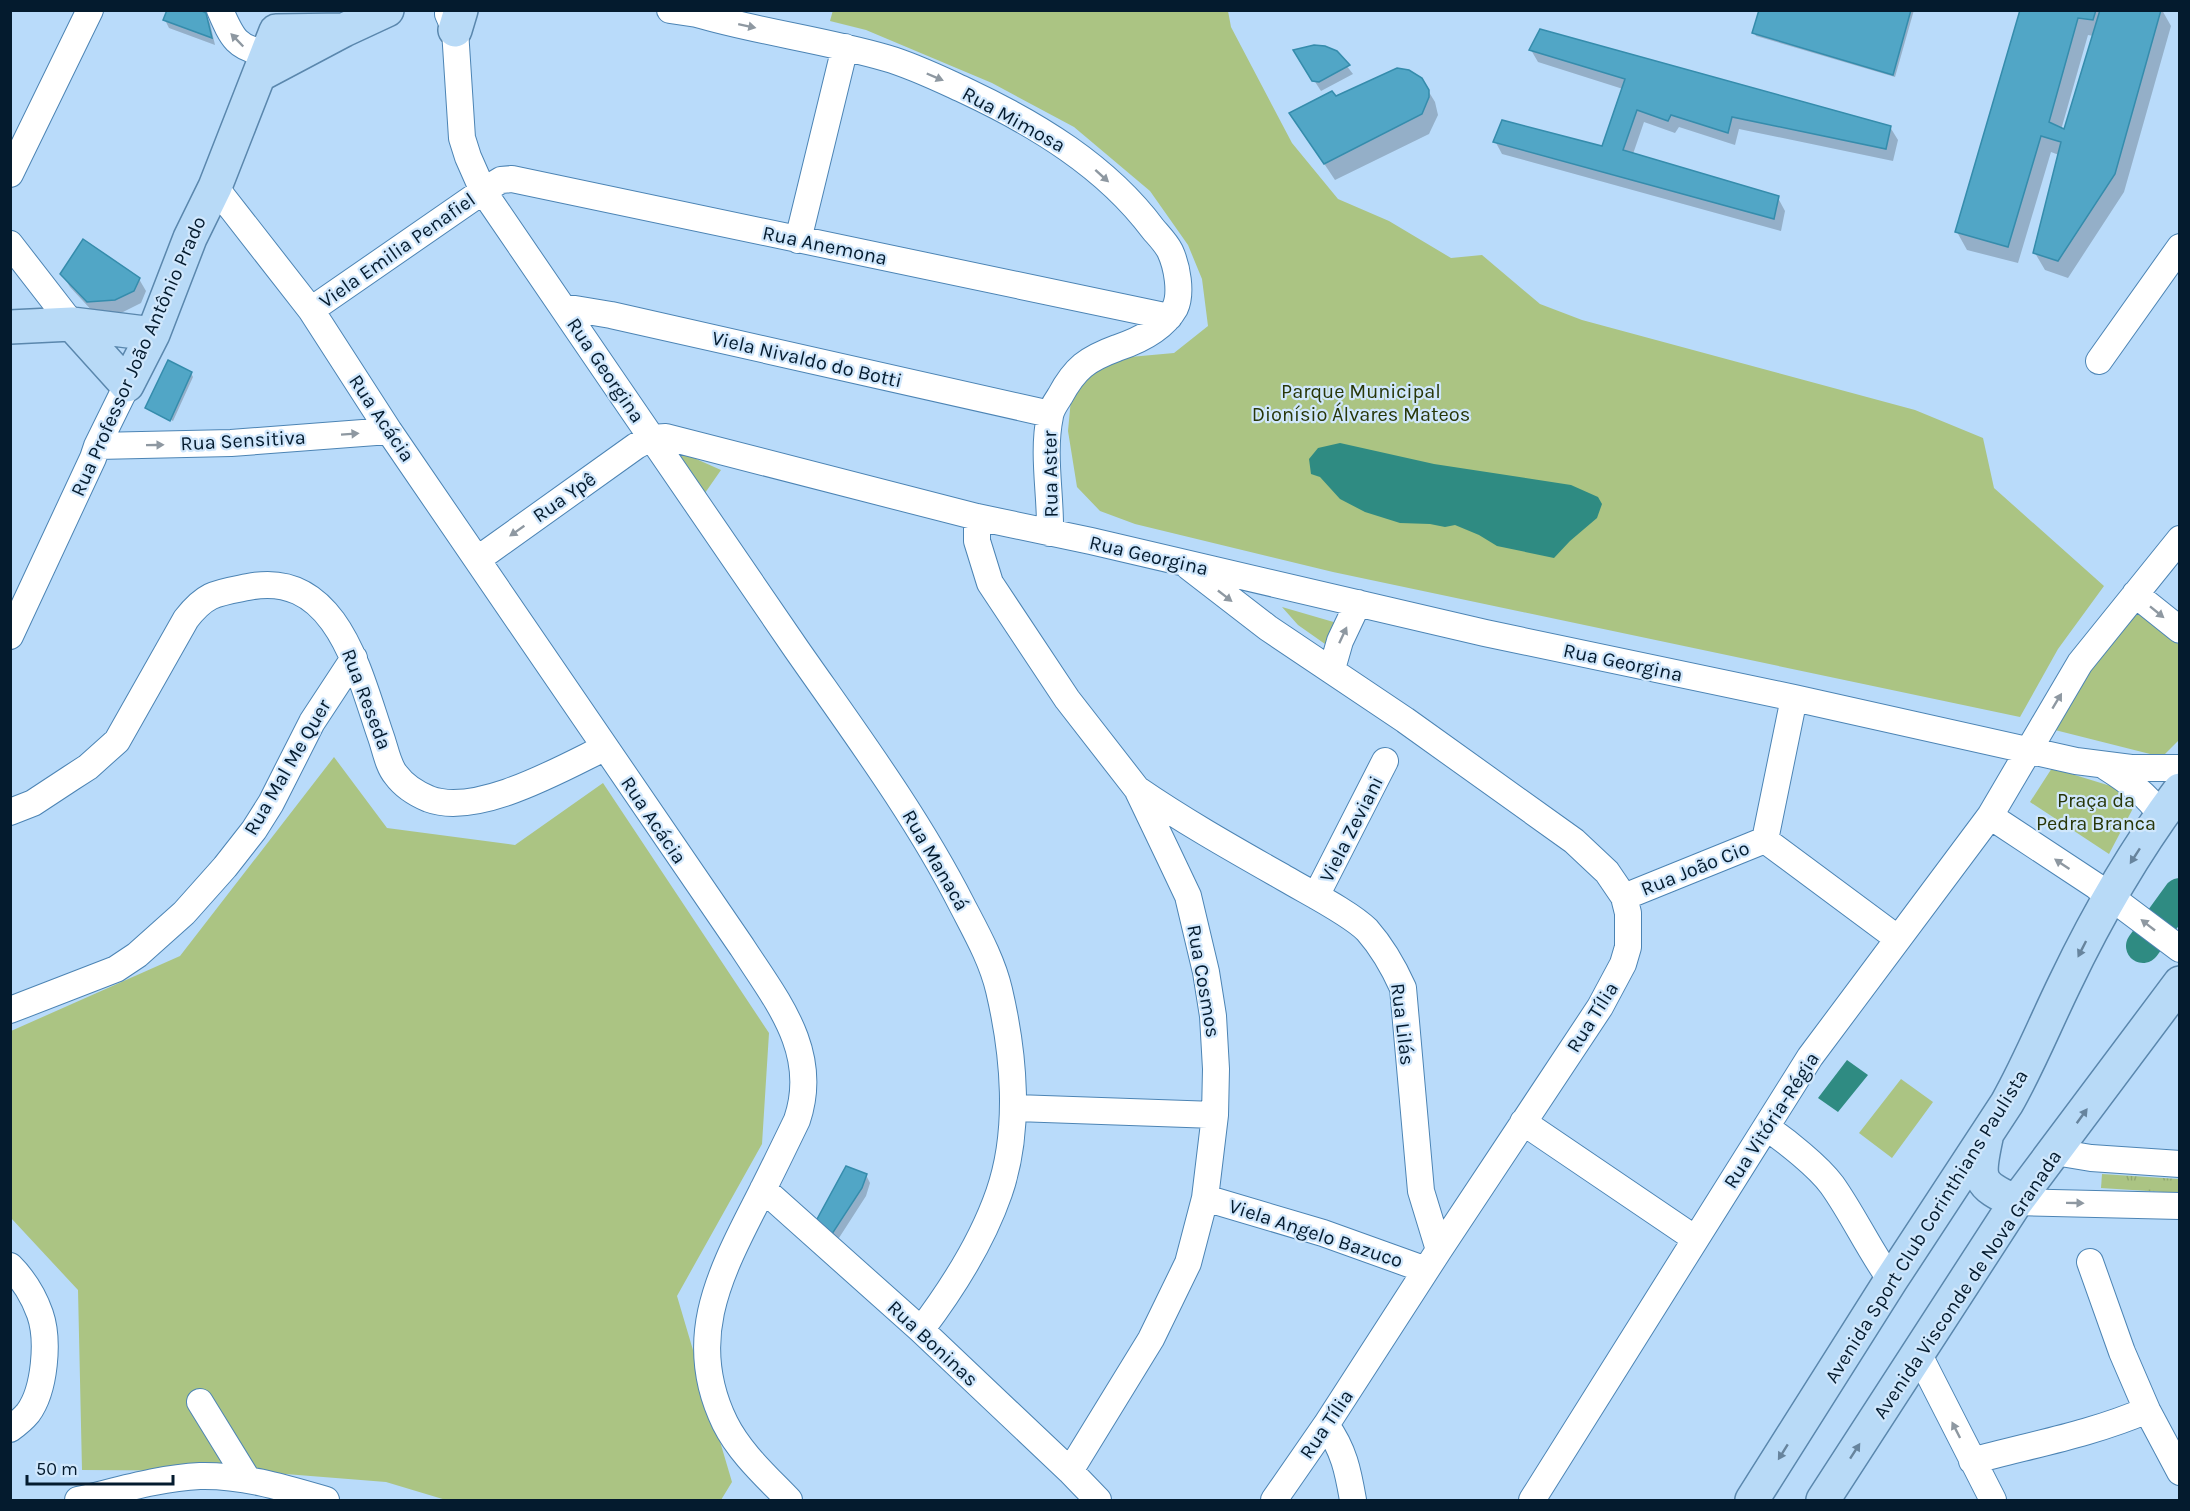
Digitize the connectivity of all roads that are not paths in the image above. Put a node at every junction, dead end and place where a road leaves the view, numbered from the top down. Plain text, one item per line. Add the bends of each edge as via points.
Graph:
1 (90, 10) edge
2 (220, 10) edge
3 (387, 10) edge
4 (427, 10) edge
5 (670, 10) edge
6 (454, 17) edge
7 (345, 30) junction
8 (272, 42) edge
9 (845, 47) junction
10 (10, 174) edge
11 (215, 187) junction
12 (483, 191) junction
13 (798, 240) junction
14 (10, 244) edge
15 (2180, 247) edge
16 (563, 307) junction
17 (311, 310) junction
18 (1169, 316) junction
19 (72, 324) junction
20 (10, 327) edge
21 (153, 334) junction
22 (2098, 361) dead end
23 (128, 386) junction
24 (1050, 414) junction
25 (389, 431) junction
26 (651, 438) junction
27 (97, 446) junction
28 (977, 517) junction
29 (1050, 533) junction
30 (2180, 539) edge
31 (478, 559) junction
32 (1184, 563) junction
33 (1267, 582) junction
34 (2135, 594) junction
35 (1358, 603) junction
36 (1268, 627) junction
37 (2180, 630) edge
38 (10, 636) edge
39 (354, 658) junction
40 (1332, 669) junction
41 (1794, 698) junction
42 (604, 748) junction
43 (2028, 752) junction
44 (1385, 761) dead end
45 (2103, 765) junction
46 (2180, 768) edge
47 (1137, 789) junction
48 (2170, 803) edge
49 (10, 812) edge
50 (1990, 816) junction
51 (1766, 840) junction
52 (1316, 896) junction
53 (1624, 897) junction
54 (2113, 900) junction
55 (1897, 938) junction
56 (2180, 950) edge
57 (2180, 983) edge
58 (10, 1010) edge
59 (1013, 1108) junction
60 (1215, 1115) junction
61 (1523, 1122) junction
62 (1767, 1127) junction
63 (1987, 1137) junction
64 (2055, 1152) junction
65 (2180, 1164) edge
66 (763, 1189) junction
67 (1205, 1198) junction
68 (2016, 1202) junction
69 (2180, 1206) edge
70 (1694, 1238) junction
71 (1432, 1260) junction
72 (2090, 1262) dead end
73 (10, 1266) edge
74 (1891, 1280) junction
75 (921, 1330) junction
76 (1918, 1353) junction
77 (200, 1402) dead end
78 (2147, 1410) junction
79 (1326, 1425) junction
80 (10, 1429) edge
81 (1972, 1461) junction
82 (1071, 1471) junction
83 (2180, 1472) edge
84 (248, 1480) junction
85 (78, 1500) edge
86 (326, 1500) edge
87 (789, 1500) edge
88 (1098, 1500) edge
89 (1274, 1500) edge
90 (1353, 1500) edge
91 (1532, 1500) edge
92 (1752, 1500) edge
93 (1823, 1500) edge
94 (1993, 1500) edge

1 - 10 street
8 -> 2 street via 251,51 232,37
3 - 7 main road
4 - 6 street, Rua Georgina
5 -> 9 street, Rua Mimosa
6 - 12 street, Rua Georgina via 462,138
7 - 8 main road
7 - 8 main road
8 - 11 main road, Rua Professor João Antônio Prado
9 - 13 street
9 -> 18 street, Rua Mimosa via 918,70 1002,108 1054,138 1096,171 1140,211 1170,252 1180,290
11 - 17 street, Rua Acácia
11 - 21 main road, Rua Professor João Antônio Prado via 190,238
12 - 13 street, Rua Anemona via 501,180 524,181
12 - 16 street, Rua Georgina
12 - 17 street, Viela Emilia Penafiel
13 - 18 street, Rua Anemona
14 - 19 street
15 - 22 street
16 - 24 street, Viela Nivaldo do Botti
16 - 26 street, Rua Georgina
17 - 25 street, Rua Acácia
18 - 24 street, Rua Mimosa via 1134,342 1084,363
19 - 20 main road
19 - 21 main road
19 - 23 main road
21 - 23 main road, Rua Professor João Antônio Prado
23 - 27 street, Rua Professor João Antônio Prado
24 - 29 street, Rua Aster
27 -> 25 street, Rua Sensitiva via 231,443
25 - 31 street, Rua Acácia
26 - 28 street, Rua Georgina via 687,441
26 -> 31 street, Rua Ypê
26 - 59 street, Rua Manacá via 910,814 949,880 992,967 999,990
27 - 38 street, Rua Professor João Antônio Prado
28 - 29 street, Rua Georgina
28 - 47 street, Rua Cosmos via 977,541 990,583 1067,699
29 - 32 street, Rua Georgina
30 - 34 street, Rua Vitória-Régia
31 - 42 street, Rua Acácia
32 - 33 street, Rua Georgina
32 -> 36 street, Rua Tília
33 - 35 street, Rua Georgina
33 - 36 street
34 -> 37 street
43 -> 34 street, Rua Vitória-Régia via 2079,663
40 -> 35 street
35 - 41 street, Rua Georgina
36 - 40 street, Rua Tília
39 - 42 street, Rua Reseda via 395,774 412,790 430,799 451,804 500,794
39 - 49 street, Rua Reseda via 332,619 317,602 297,591 255,585 207,596 186,619 117,741 33,803
39 - 58 street, Rua Mal Me Quer via 312,722 254,830 184,914 116,969
40 - 53 street, Rua Tília via 1574,841 1601,866
41 - 43 street, Rua Georgina
41 - 51 street, Rua João Cio
42 - 66 street, Rua Acácia via 793,1027 801,1056 803,1101
43 - 45 street, Rua Georgina
43 - 50 street, Rua Vitória-Régia
44 - 52 street, Viela Zeviani
45 - 46 street, Rua Georgina
45 - 48 street, Rua Georgina via 2151,801
47 - 52 street, Rua Lilás
47 - 60 street, Rua Cosmos via 1188,896 1213,1016
48 -> 54 main road, Avenida Sport Club Corinthians Paulista
54 -> 50 street
50 - 55 street, Rua Vitória-Régia
51 - 53 street, Rua João Cio
51 - 55 street
52 - 71 street, Rua Lilás via 1366,930 1403,988 1421,1191
53 - 61 street, Rua Tília via 1628,947 1623,964 1600,1007
56 -> 54 street
54 -> 63 main road, Avenida Sport Club Corinthians Paulista via 2068,975 2023,1074
55 - 62 street, Rua Vitória-Régia via 1810,1057
64 -> 57 main road, Avenida Visconde de Nova Granada
59 - 60 street
59 - 75 street, Rua Manacá via 1011,1142 999,1194 948,1293
60 - 67 street, Rua Cosmos
61 - 70 street
61 - 71 street, Rua Tília
62 - 70 street, Rua Vitória-Régia
62 - 74 street via 1832,1184
63 - 68 main road via 1981,1162 1982,1179 1997,1193
63 - 74 main road, Avenida Sport Club Corinthians Paulista
64 - 65 street
64 - 68 main road, Avenida Visconde de Nova Granada
66 - 75 street, Rua Boninas
66 - 87 street, Rua Acácia via 730,1253 710,1311 706,1338 714,1396 726,1424 742,1450
67 - 71 street, Viela Angelo Bazuco
67 - 82 street, Rua Cosmos via 1188,1263 1175,1293
68 -> 69 street
68 - 76 main road, Avenida Visconde de Nova Granada
70 - 91 street, Rua Vitória-Régia
71 - 79 street, Rua Tília
72 - 78 street
73 - 80 street via 27,1287 40,1315 45,1353 34,1403
74 -> 92 main road, Avenida Sport Club Corinthians Paulista
75 - 82 street, Rua Boninas
81 -> 76 street
93 -> 76 main road, Avenida Visconde de Nova Granada
77 - 84 street
78 - 81 street
78 - 83 street
79 - 89 street, Rua Tília
79 - 90 street via 1346,1462
81 - 94 street
82 - 88 street, Rua Boninas
84 - 85 street via 200,1476
84 - 86 street

